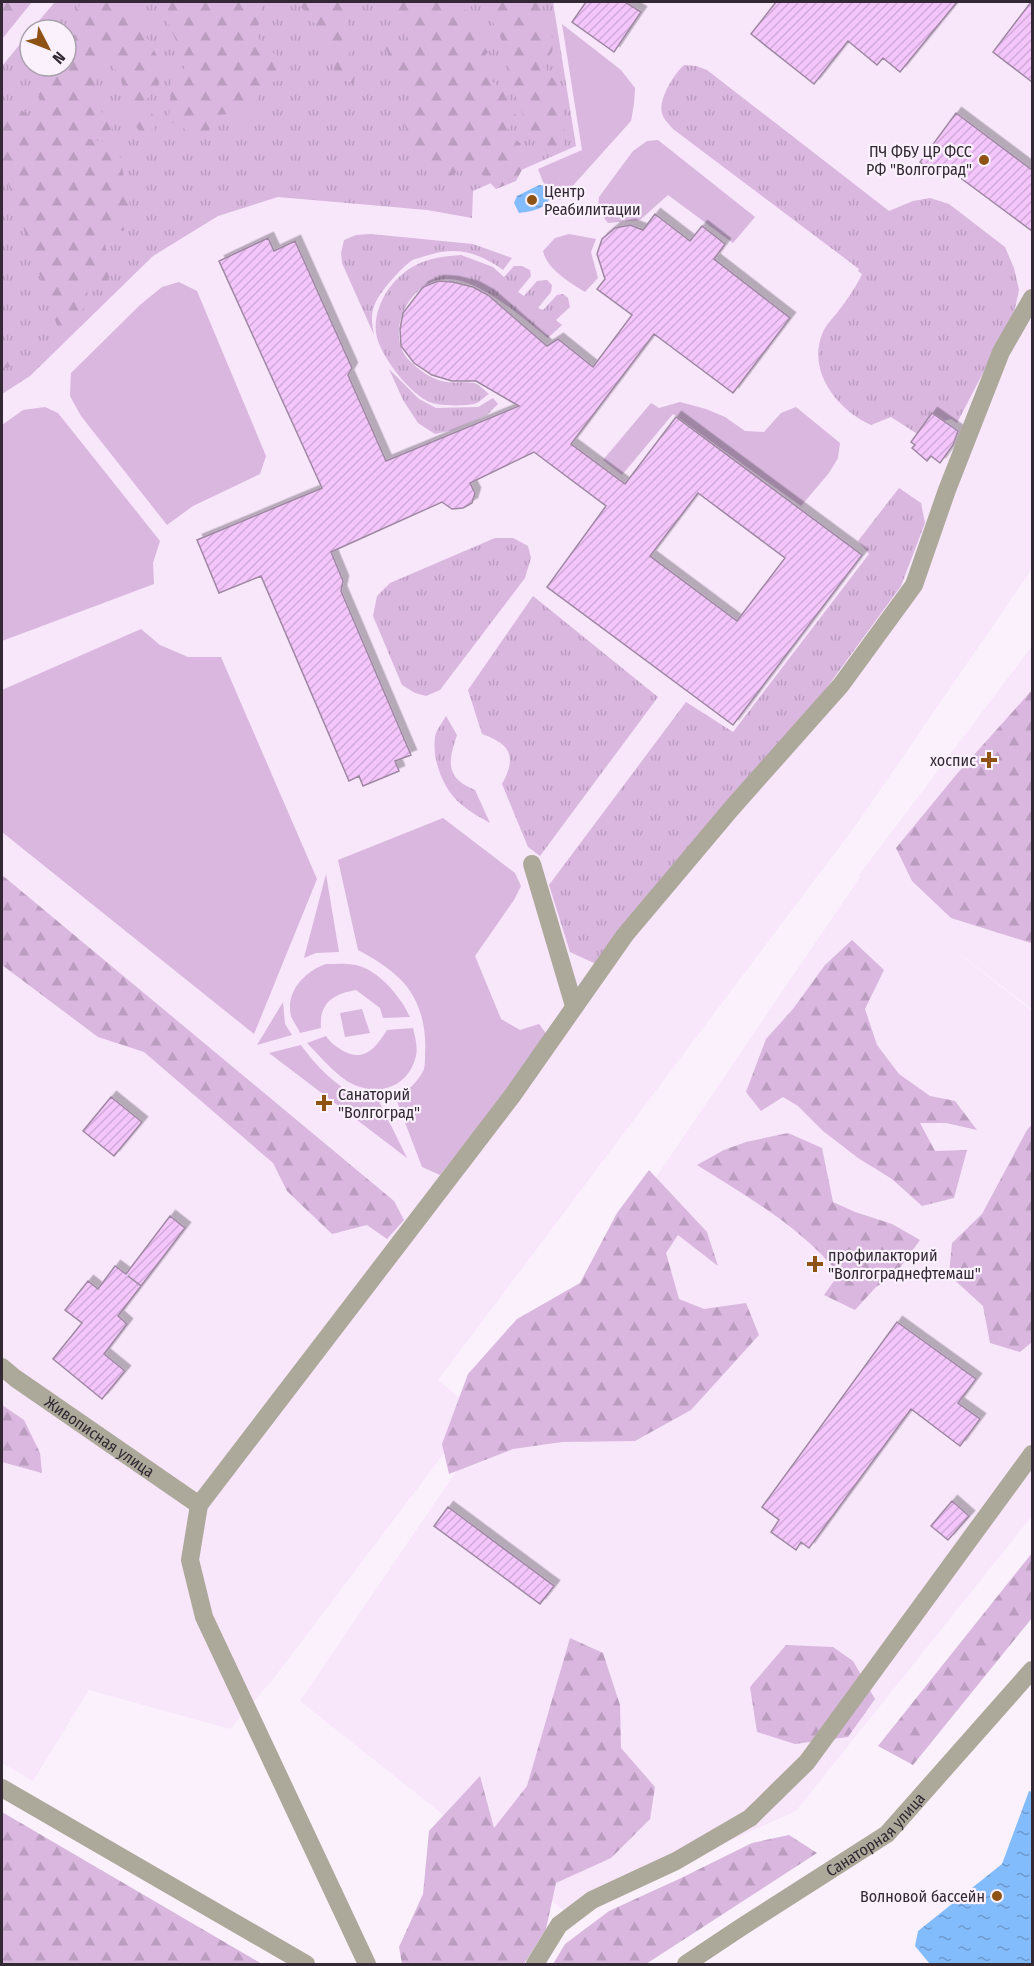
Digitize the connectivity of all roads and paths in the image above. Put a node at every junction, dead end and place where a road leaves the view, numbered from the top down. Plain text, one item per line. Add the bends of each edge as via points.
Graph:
1 (1032, 298) edge
2 (532, 864) dead end
3 (574, 1006) junction
4 (2, 1367) edge
5 (1032, 1454) edge
6 (199, 1505) junction
7 (1032, 1670) edge
8 (2, 1788) edge
9 (306, 1965) edge
10 (367, 1965) edge
11 (535, 1965) edge
12 (686, 1965) edge

1 - 3 street via 1001,352 914,585 842,685 625,935
2 - 3 street
3 - 6 street via 512,1096
4 - 6 street, Живописная улица
5 - 11 street via 807,1762 750,1818 676,1861 592,1900 559,1924
6 - 10 street via 190,1560 204,1617
7 - 12 street, Санаторная улица via 887,1834
8 - 9 street

